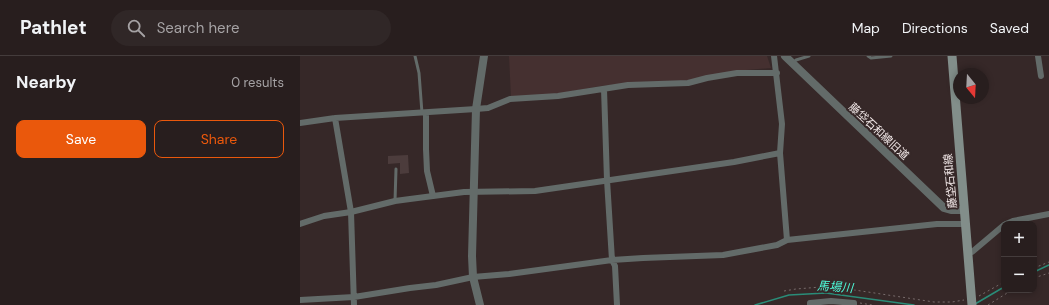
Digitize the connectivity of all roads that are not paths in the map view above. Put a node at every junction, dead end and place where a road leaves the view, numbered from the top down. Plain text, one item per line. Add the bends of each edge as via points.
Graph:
1 (415, 56) edge
2 (484, 56) edge
3 (774, 56) edge
4 (785, 56) edge
5 (809, 56) edge
6 (868, 56) edge
7 (890, 56) edge
8 (952, 56) edge
9 (1038, 56) edge
10 (793, 63) junction
11 (777, 73) junction
12 (1041, 76) dead end
13 (604, 89) junction
14 (476, 109) junction
15 (424, 113) junction
16 (335, 118) junction
17 (300, 124) edge
18 (780, 153) junction
19 (396, 169) dead end
20 (607, 180) junction
21 (474, 192) junction
22 (433, 196) junction
23 (395, 201) junction
24 (964, 210) junction
25 (351, 212) junction
26 (1049, 214) edge
27 (1013, 221) edge
28 (300, 224) edge
29 (965, 224) junction
30 (1001, 228) edge
31 (787, 240) junction
32 (967, 252) junction
33 (612, 260) junction
34 (473, 277) junction
35 (354, 298) junction
36 (300, 300) edge
37 (971, 302) edge
38 (854, 304) edge
39 (354, 305) edge
40 (480, 305) edge
41 (617, 305) edge
42 (810, 305) edge

1 - 15 lane
2 - 14 street
3 - 11 street
4 - 10 street, 藤垈石和線旧道
5 - 10 lane
6 - 7 lane
8 - 24 main road, 藤垈石和線
9 - 12 street
10 - 24 street, 藤垈石和線旧道 via 944,208
11 - 13 street via 737,73 688,83 628,85
11 - 18 street via 782,124
13 - 14 street via 558,96 510,99 488,108
13 - 20 street
14 - 15 street
14 - 21 street
15 - 16 street
15 - 22 street via 427,171
16 - 17 street
16 - 25 street
18 - 20 street
18 - 31 street
19 - 23 lane
20 - 21 street via 535,191
20 - 33 street
21 - 22 street
21 - 34 street
22 - 23 street
23 - 25 street
24 - 29 main road, 藤垈石和線
25 - 28 street via 324,216
25 - 35 street
26 - 27 street
29 - 31 street via 937,224
29 - 32 main road, 藤垈石和線
30 - 32 street via 972,252
31 - 33 street via 777,245 723,255
32 - 37 main road, 藤垈石和線
33 - 34 street
33 - 41 street via 615,266
34 - 35 street
34 - 40 street
35 - 36 street
35 - 39 street
38 - 42 street via 831,301

